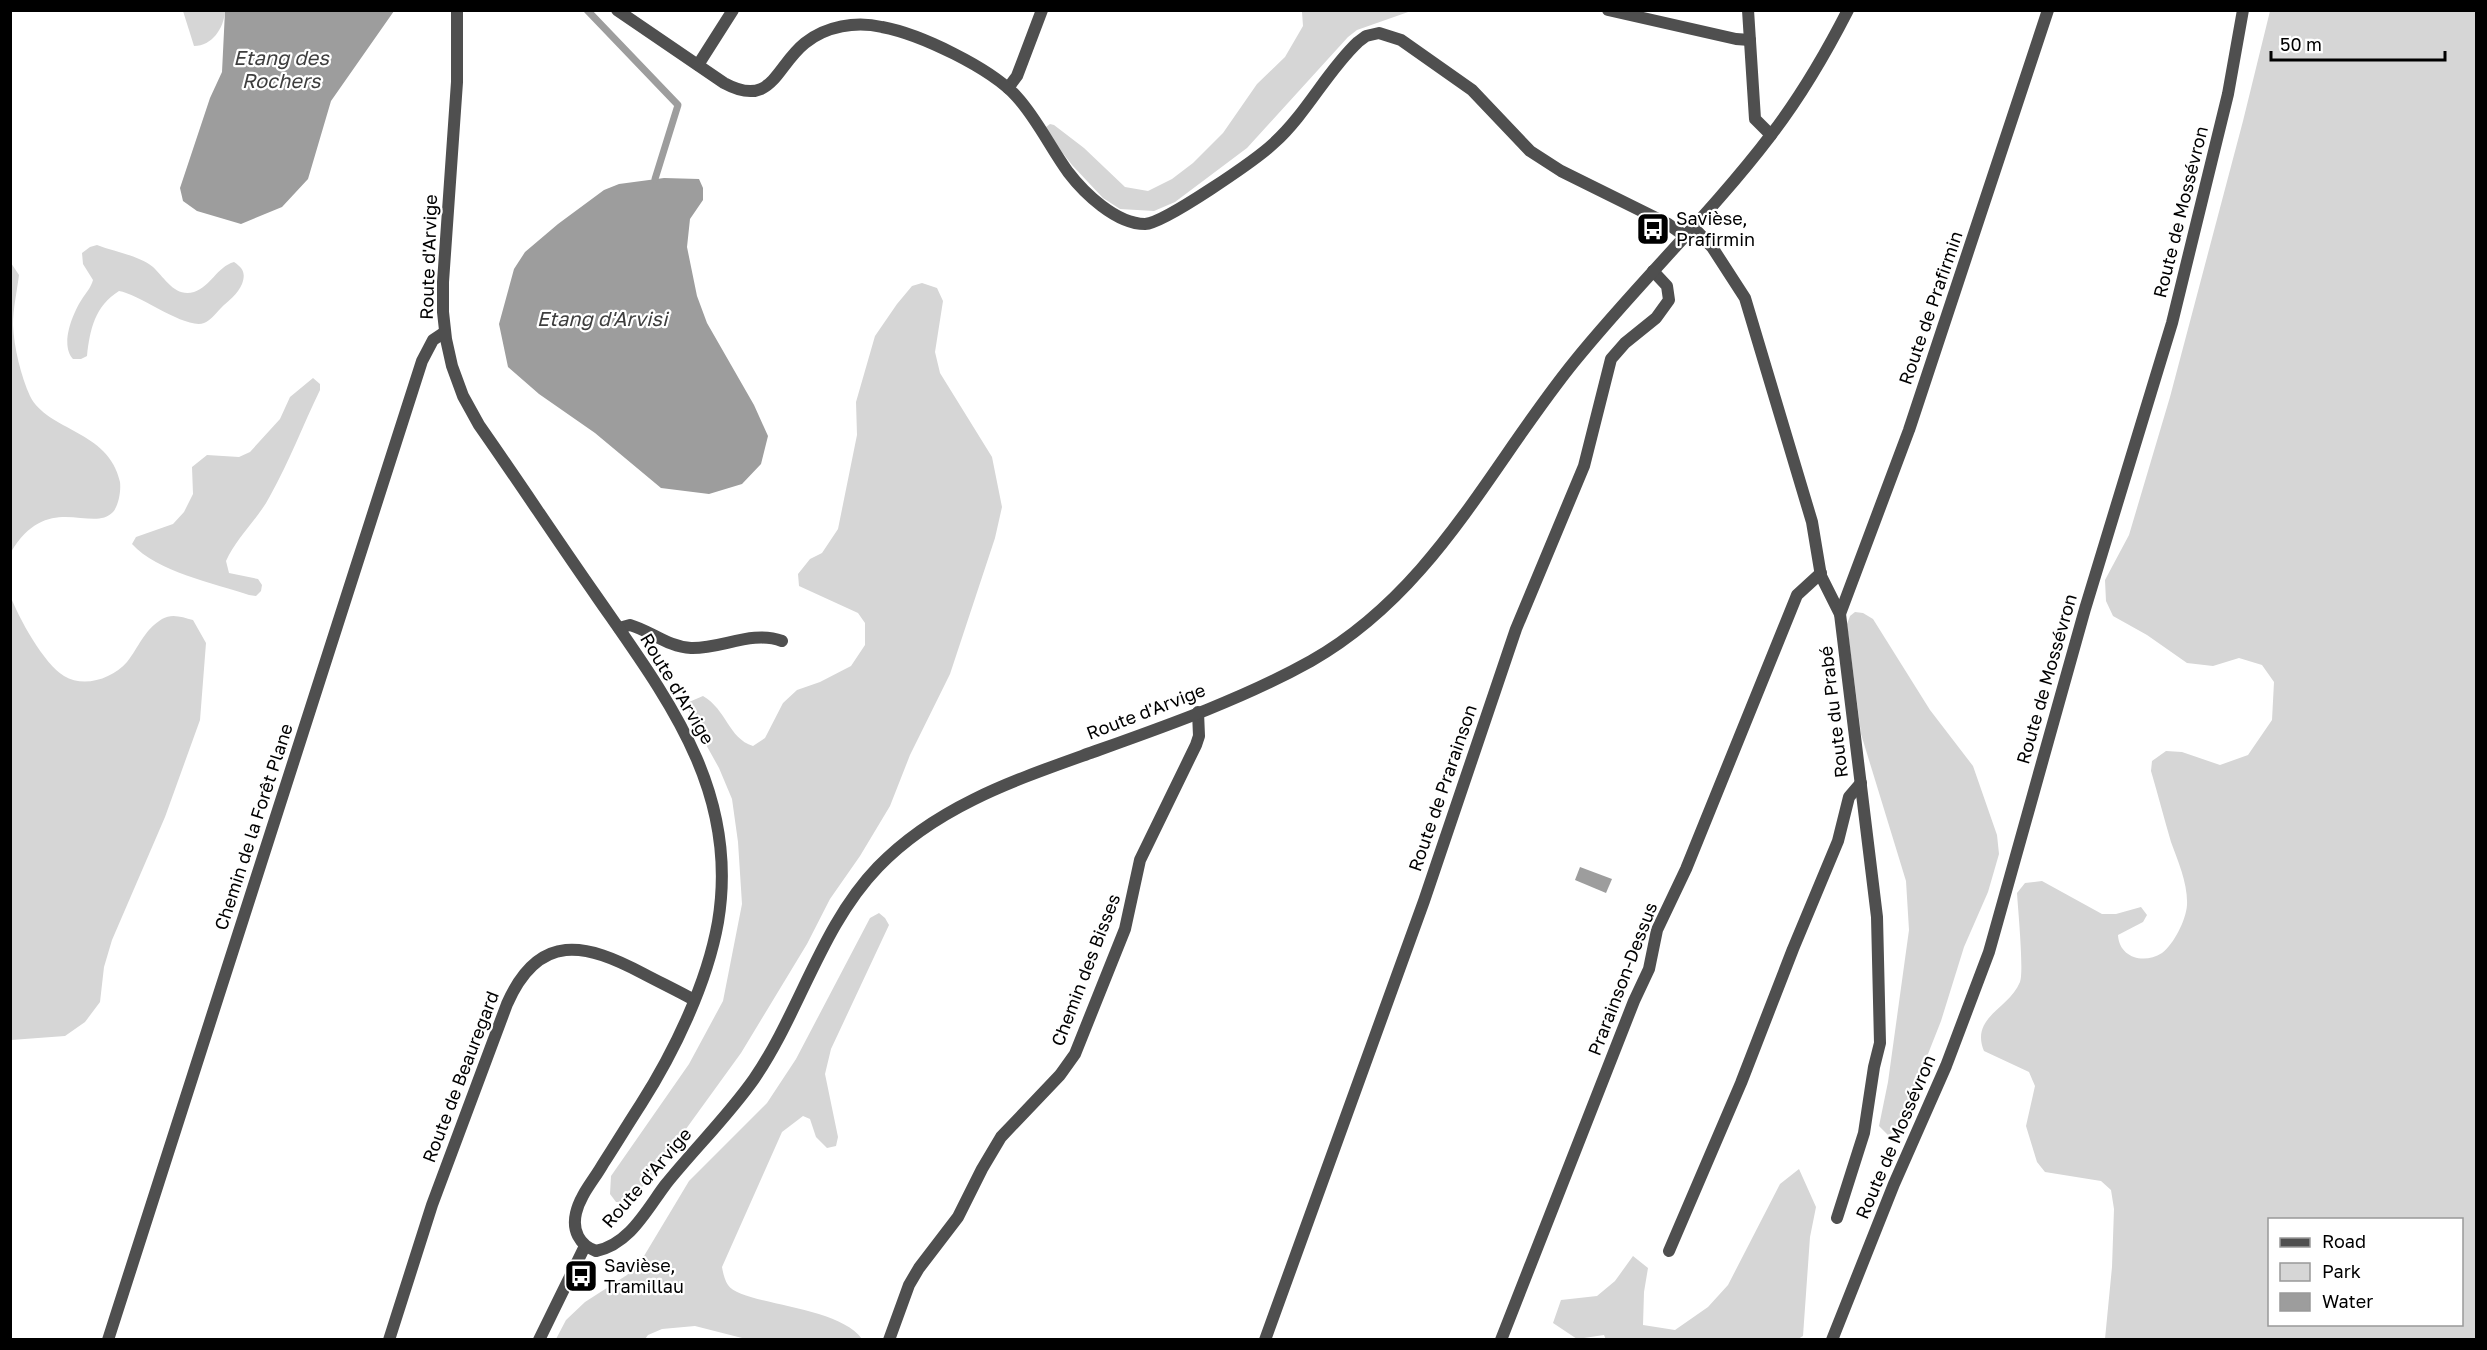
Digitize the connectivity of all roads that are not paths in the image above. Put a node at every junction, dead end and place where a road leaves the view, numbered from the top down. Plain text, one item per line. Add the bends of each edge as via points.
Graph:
1 (457, 10) edge
2 (618, 10) edge
3 (733, 10) edge
4 (1042, 10) edge
5 (1608, 10) edge
6 (1748, 10) edge
7 (1848, 10) edge
8 (2048, 10) edge
9 (2243, 10) edge
10 (1750, 40) junction
11 (698, 65) junction
12 (1008, 88) junction
13 (1771, 135) junction
14 (1689, 232) junction
15 (1653, 271) junction
16 (445, 332) junction
17 (1821, 573) junction
18 (1840, 614) junction
19 (619, 628) junction
20 (782, 641) dead end
21 (1198, 712) junction
22 (1861, 783) junction
23 (694, 1000) junction
24 (1837, 1218) dead end
25 (585, 1246) junction
26 (1669, 1251) dead end
27 (108, 1340) edge
28 (389, 1340) edge
29 (539, 1340) edge
30 (889, 1340) edge
31 (1265, 1340) edge
32 (1501, 1340) edge
33 (1832, 1340) edge

1 - 16 street, Route d'Arvige via 457,82 443,282
2 - 11 street, Route du Prabé
3 - 11 street
4 - 12 street via 1017,75
5 - 10 street
6 - 10 street
7 - 13 street
8 - 18 street, Route de Prafirmin via 1909,430
9 - 33 street, Route de Mossévron via 2226,103 2172,324 2085,609 1989,952
10 - 13 street via 1755,119
11 - 12 street, Route du Prabé via 742,92 755,91 774,81 813,37 845,26 872,24 919,38 984,71
12 - 14 street, Route du Prabé via 1085,190 1122,218 1151,223 1212,188 1268,148 1358,42 1373,34 1390,35 1472,90 1517,140 1537,156 1575,179
13 - 14 street
14 - 15 street
14 - 17 street, Route du Prabé via 1712,248 1745,298 1812,522
15 - 21 street, Route d'Arvige via 1572,364 1460,524 1386,605 1301,667
15 - 31 street, Route de Prarainson via 1667,286 1669,300 1656,318 1611,359 1584,466 1516,629 1424,901
16 - 19 street, Route d'Arvige via 452,366 475,418
16 - 27 street, Chemin de la Forêt Plane via 433,340 422,361
17 - 18 street, Route du Prabé
17 - 32 street, Prarainson-Dessus via 1797,596 1686,869 1657,930 1649,969
18 - 22 street, Route du Prabé
19 - 20 street via 630,625 689,648 770,636
19 - 23 street, Route d'Arvige via 687,735 708,784 717,822 721,844 720,909
21 - 25 street, Route d'Arvige via 993,790 948,812 909,838 874,870 848,905 776,1041 729,1111 625,1236 600,1251
21 - 30 street, Chemin des Bisses via 1196,745 1140,860 1125,929 1075,1054 996,1143 958,1217 909,1285
22 - 24 street, Route du Prabé via 1877,917 1881,1043 1864,1133
22 - 26 street via 1849,797 1838,841
23 - 25 street, Route d'Arvige via 643,1101 580,1201 576,1232
23 - 28 street, Route de Beauregard via 610,957 582,949 558,951 521,977 507,1004 432,1205
25 - 29 street

